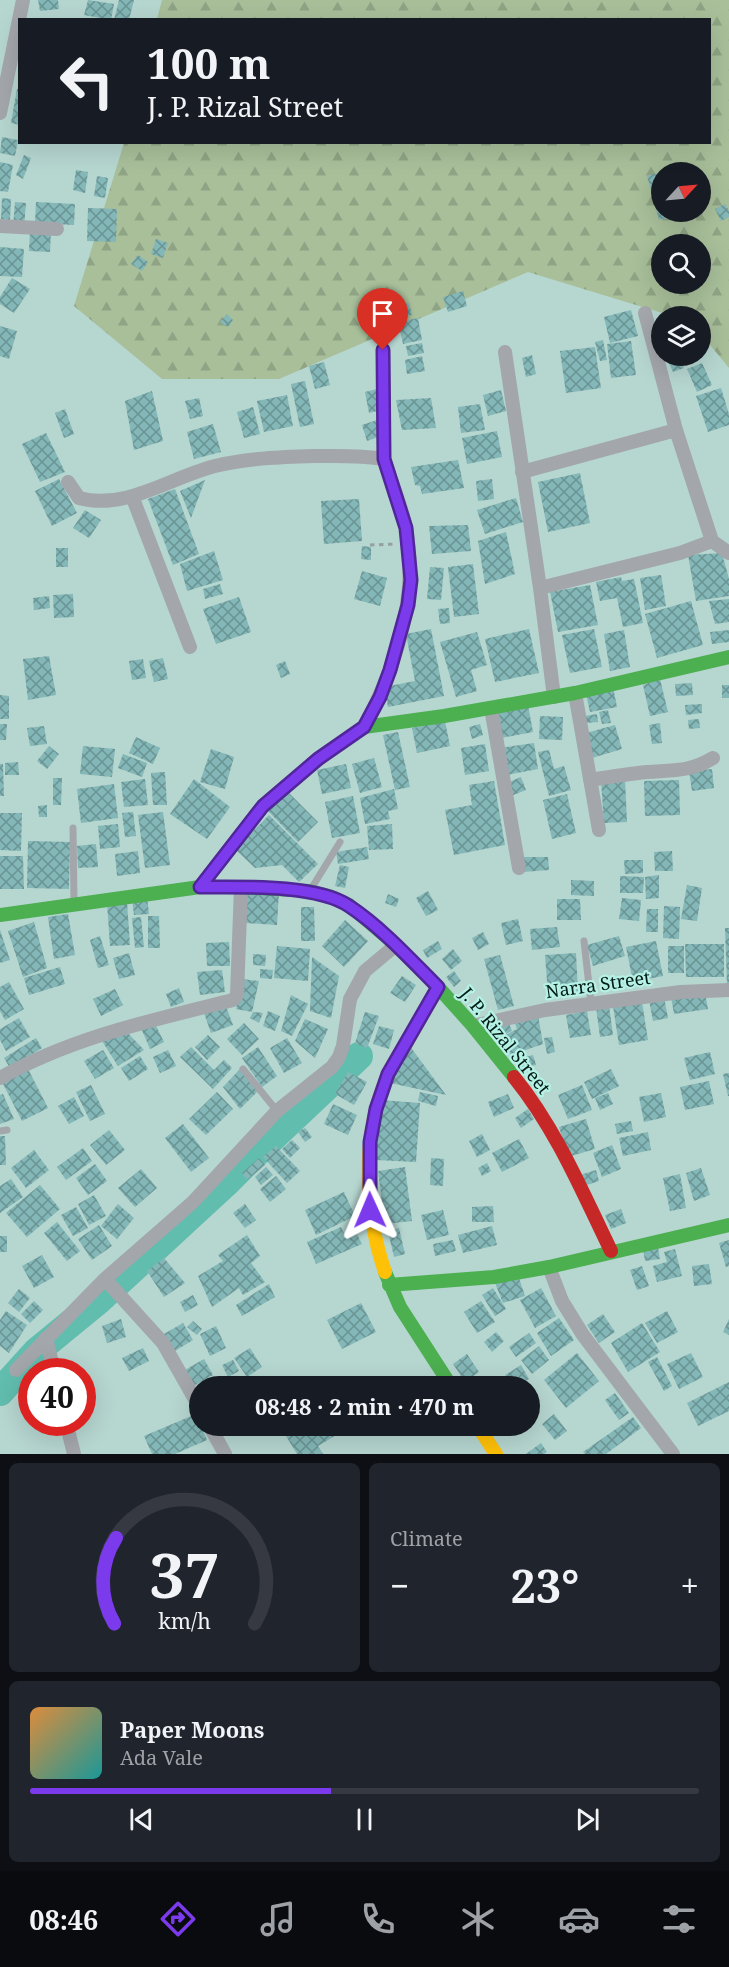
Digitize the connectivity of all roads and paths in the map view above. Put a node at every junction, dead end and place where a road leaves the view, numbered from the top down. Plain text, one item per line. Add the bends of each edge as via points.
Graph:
1 (23, 0) edge
2 (21, 18) edge
3 (18, 42) edge
4 (13, 83) edge
5 (0, 113) edge
6 (0, 226) edge
7 (57, 230) dead end
8 (645, 313) dead end
9 (383, 350) dead end
10 (505, 352) dead end
11 (676, 430) junction
12 (384, 459) junction
13 (522, 471) junction
14 (68, 482) dead end
15 (132, 496) junction
16 (712, 542) junction
17 (370, 544) dead end
18 (408, 544) junction
19 (729, 553) edge
20 (540, 588) junction
21 (190, 647) dead end
22 (729, 657) edge
23 (575, 693) junction
24 (554, 697) junction
25 (491, 708) junction
26 (364, 727) junction
27 (712, 758) dead end
28 (590, 780) junction
29 (72, 828) dead end
30 (599, 830) dead end
31 (340, 842) dead end
32 (519, 868) dead end
33 (200, 887) junction
34 (242, 887) junction
35 (309, 891) junction
36 (74, 904) junction
37 (0, 915) edge
38 (584, 941) dead end
39 (396, 945) junction
40 (438, 987) junction
41 (729, 990) edge
42 (591, 1003) junction
43 (473, 1026) junction
44 (243, 1070) dead end
45 (0, 1078) edge
46 (277, 1111) junction
47 (729, 1225) edge
48 (611, 1251) junction
49 (549, 1267) junction
50 (107, 1281) junction
51 (389, 1285) junction
52 (46, 1338) junction
53 (51, 1358) edge
54 (16, 1370) dead end
55 (445, 1376) edge
56 (189, 1389) edge
57 (70, 1436) edge
58 (215, 1436) edge
59 (484, 1436) edge
60 (74, 1454) edge
61 (225, 1454) edge
62 (496, 1454) edge
63 (673, 1454) edge

1 - 2 street
3 - 4 street
4 - 5 street
6 - 7 street
8 - 11 street
9 - 12 street
10 - 13 street
11 - 13 street
11 - 16 street
12 - 15 street via 342,456 238,460
12 - 18 street
13 - 20 street
14 - 15 street via 79,498 95,503
15 - 21 street
16 - 19 street
16 - 20 street
17 - 18 path
18 - 26 street via 408,605 390,670
20 - 24 street
22 - 23 street
23 - 24 street
23 - 28 street
24 - 25 street
25 - 26 street
25 - 32 street
26 - 33 street via 318,759 263,806
27 - 28 street via 698,767 682,770
28 - 30 street
29 - 36 lane
31 - 35 lane
33 - 34 street, J. P. Rizal Street
33 - 36 street, J. P. Rizal Street
34 - 35 street, J. P. Rizal Street
34 - 45 street via 237,995 233,1000 87,1039
35 - 39 street, J. P. Rizal Street via 349,905
36 - 37 street, J. P. Rizal Street
38 - 42 lane
39 - 40 street, J. P. Rizal Street
39 - 46 street via 365,971 350,999 346,1032 332,1067
40 - 43 street, J. P. Rizal Street
40 - 51 street via 388,1074 370,1142 371,1222
41 - 42 street, Narra Street
42 - 43 street, Narra Street
43 - 48 street, J. P. Rizal Street via 529,1096 564,1153
44 - 46 lane
46 - 50 street via 193,1202
47 - 48 street
48 - 49 street
49 - 51 street via 494,1277
49 - 63 street via 562,1301 583,1335
50 - 52 street
50 - 56 street via 162,1343
51 - 55 street
52 - 53 street
52 - 54 street
57 - 60 street
58 - 61 street
59 - 62 street

